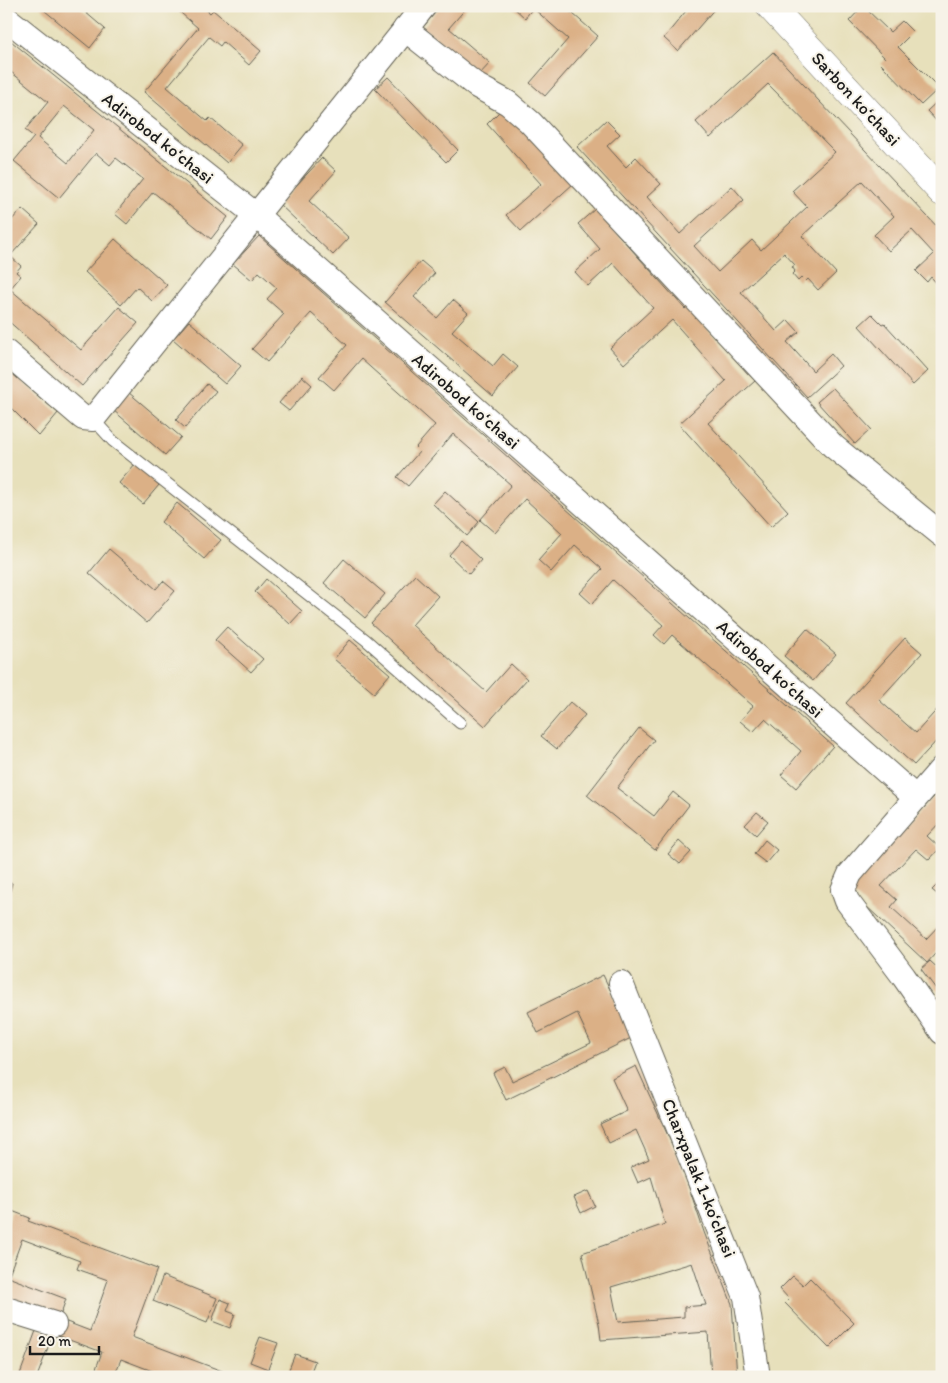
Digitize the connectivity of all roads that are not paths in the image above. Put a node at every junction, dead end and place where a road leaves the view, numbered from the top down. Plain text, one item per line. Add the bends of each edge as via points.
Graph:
1 (424, 6) edge
2 (770, 6) edge
3 (6, 18) edge
4 (405, 29) junction
5 (942, 192) edge
6 (256, 215) junction
7 (6, 352) edge
8 (93, 419) junction
9 (942, 535) edge
10 (460, 723) dead end
11 (942, 768) edge
12 (915, 797) junction
13 (621, 983) dead end
14 (942, 1032) edge
15 (6, 1309) edge
16 (54, 1324) dead end
17 (758, 1377) edge

1 - 4 street
2 - 5 street, Sarbon koʻchasi
3 - 6 street, Adirobod koʻchasi
4 - 6 street
4 - 9 street via 477,86 508,103 530,122 834,446
6 - 8 street
6 - 12 street, Adirobod koʻchasi
7 - 8 street via 83,418
8 - 10 lane via 113,441 366,640
11 - 12 street
12 - 14 street via 850,874 843,890 847,901
13 - 17 street, Charxpalak 1-koʻchasi via 746,1297
15 - 16 street

